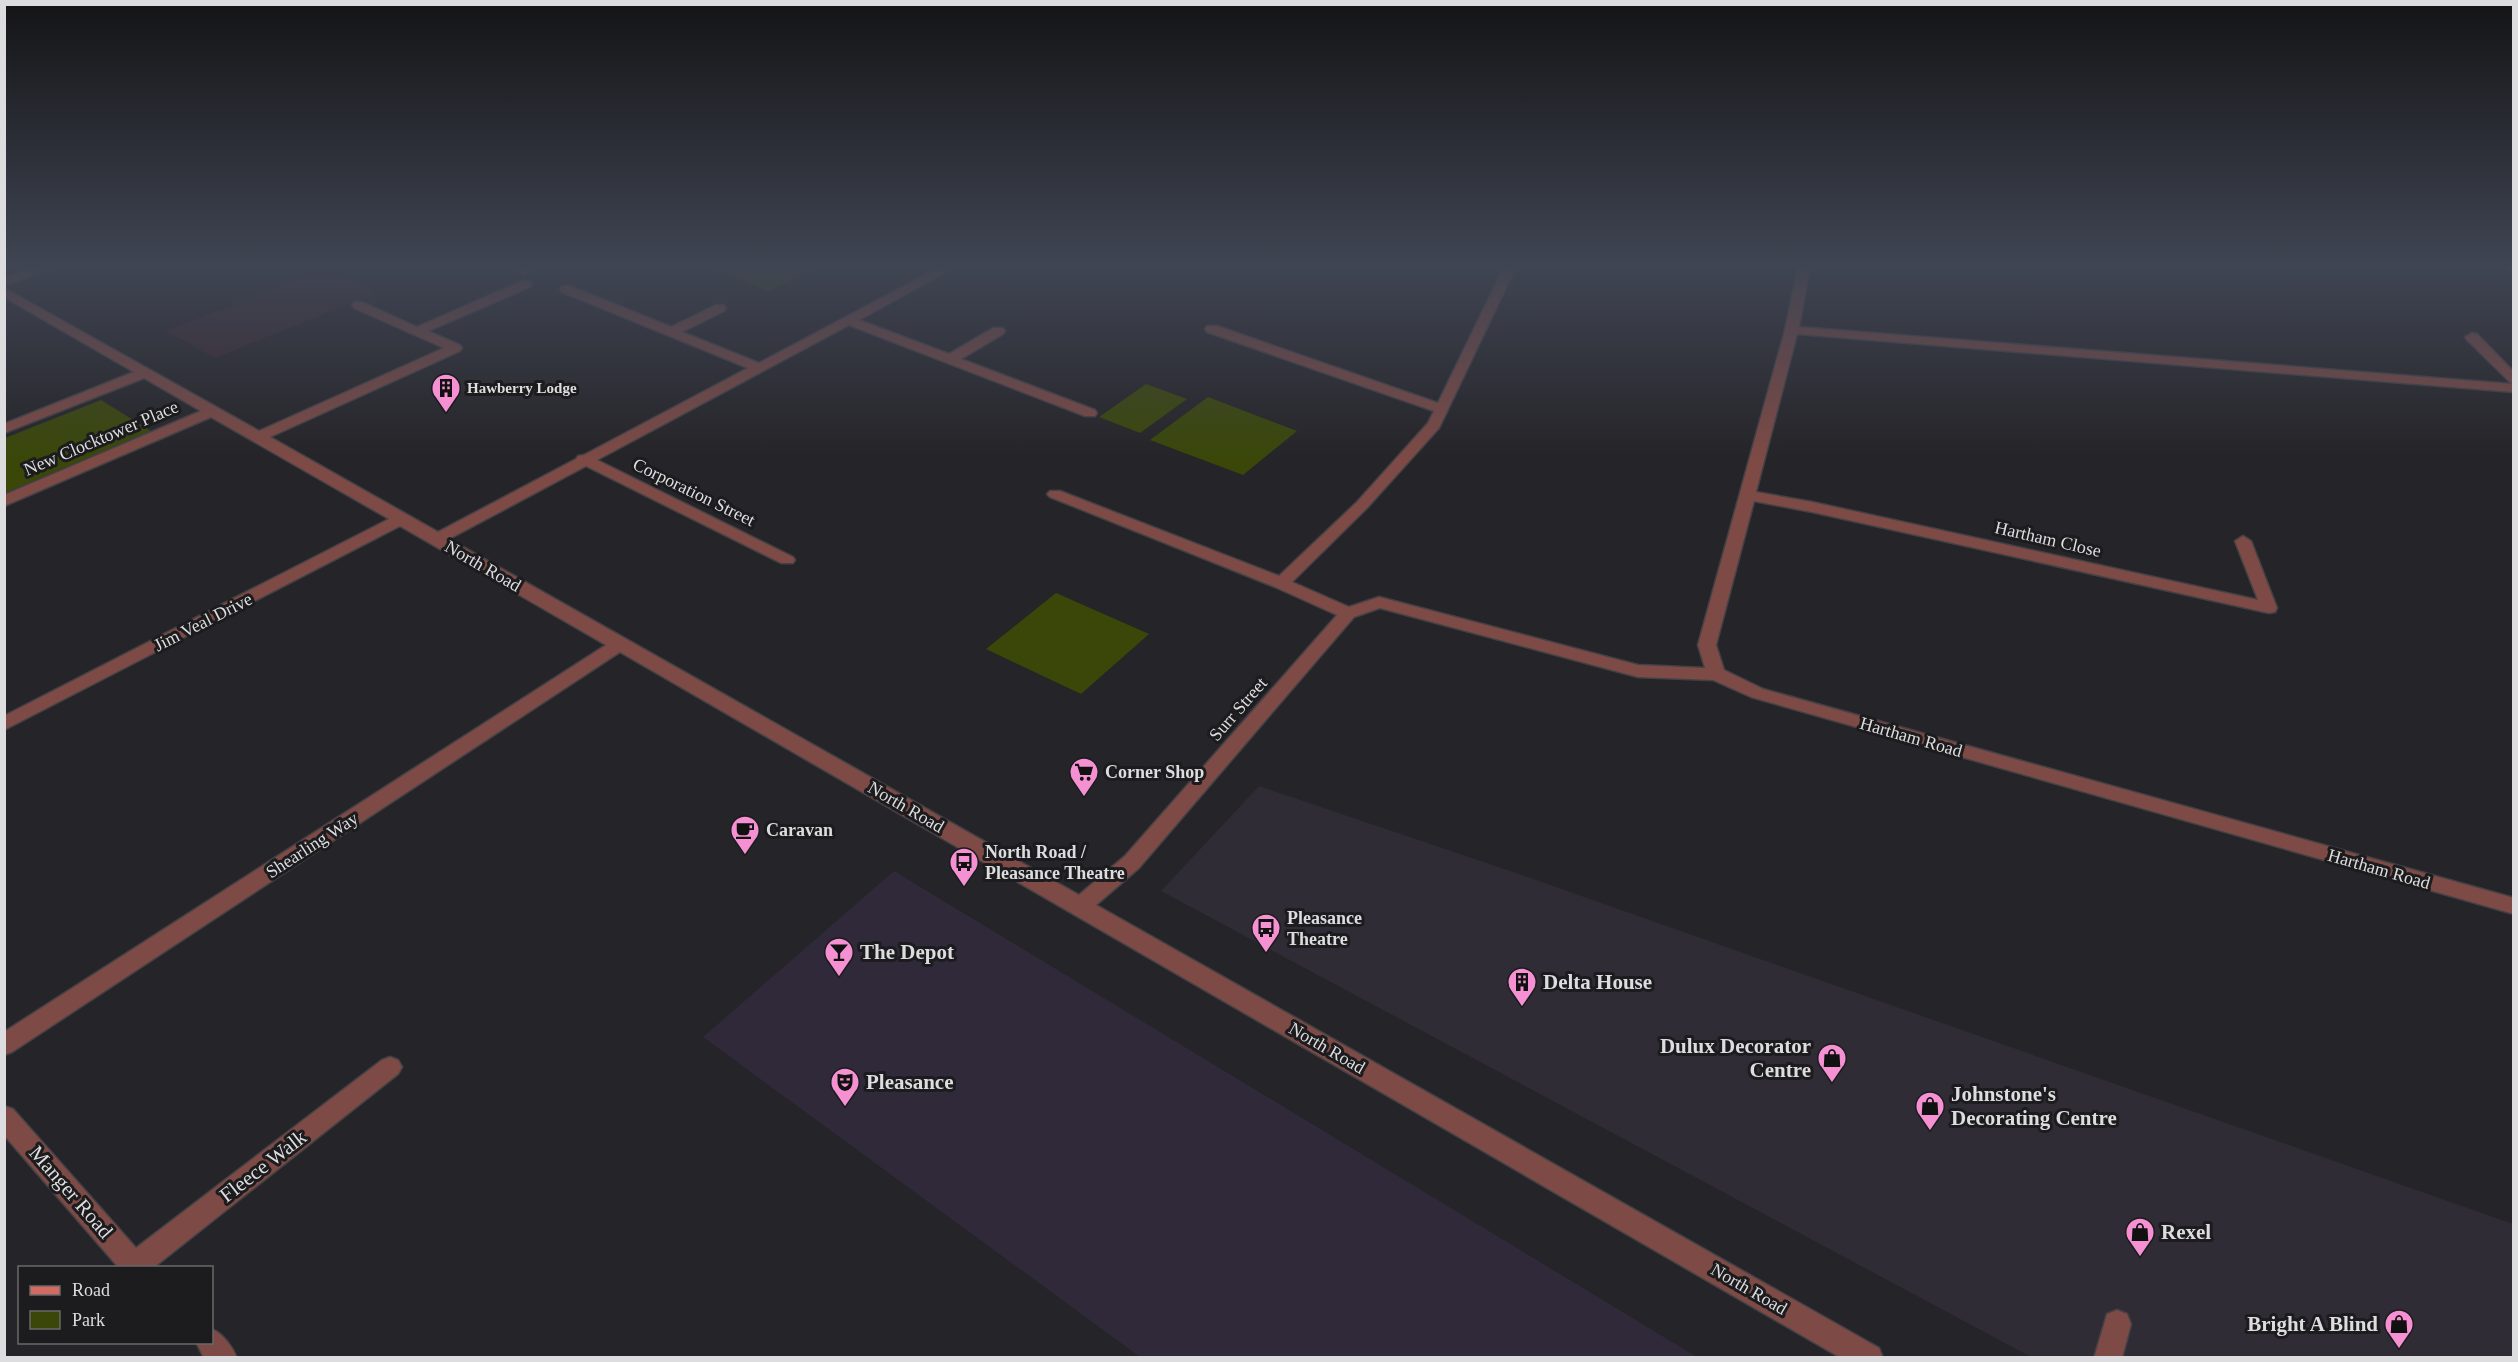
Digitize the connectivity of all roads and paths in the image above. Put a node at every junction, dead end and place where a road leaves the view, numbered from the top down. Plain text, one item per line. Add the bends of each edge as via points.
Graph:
1 (1792, 330) edge
2 (75, 331) edge
3 (418, 331) edge
4 (668, 331) edge
5 (674, 331) edge
6 (832, 331) edge
7 (874, 331) edge
8 (998, 331) dead end
9 (1216, 331) edge
10 (1480, 331) edge
11 (1799, 331) edge
12 (671, 332) junction
13 (2472, 337) dead end
14 (949, 360) junction
15 (760, 368) junction
16 (146, 372) junction
17 (2514, 380) edge
18 (2514, 388) edge
19 (1442, 409) junction
20 (212, 411) junction
21 (1090, 413) dead end
22 (4, 429) edge
23 (259, 437) junction
24 (583, 459) junction
25 (1055, 494) dead end
26 (1746, 495) junction
27 (4, 501) edge
28 (401, 519) junction
29 (437, 539) junction
30 (2243, 541) dead end
31 (787, 560) dead end
32 (1281, 583) junction
33 (1348, 613) junction
34 (620, 644) junction
35 (1716, 674) junction
36 (4, 724) edge
37 (2514, 906) edge
38 (1080, 907) junction
39 (4, 1045) edge
40 (390, 1067) dead end
41 (4, 1117) edge
42 (136, 1266) edge
43 (2117, 1324) dead end
44 (210, 1344) edge
45 (223, 1358) edge
46 (1869, 1358) edge
47 (2108, 1358) edge

1 - 26 street
2 - 16 street, North Road
3 - 23 street via 455,348
4 - 12 street
5 - 12 street
6 - 15 street, Corporation Street
7 - 14 street
8 - 14 street
9 - 19 street
10 - 19 street
11 - 18 street
12 - 15 street
13 - 17 street
14 - 21 street
15 - 24 street, Corporation Street
16 - 20 street, North Road
16 - 22 street
19 - 32 street via 1434,426 1362,505
20 - 23 street, North Road
20 - 27 street, New Clocktower Place
23 - 28 street, North Road
24 - 29 street, Corporation Street
24 - 31 street, Corporation Street
25 - 32 street
26 - 30 street, Hartham Close via 2269,608
26 - 35 street via 1707,645
28 - 29 street, North Road
28 - 36 street, Jim Veal Drive
29 - 34 street, North Road
32 - 33 street
33 - 35 street via 1378,602 1638,671
33 - 38 street, Surr Street via 1132,862
34 - 38 street, North Road
34 - 39 street, Shearling Way
35 - 37 street, Hartham Road via 1757,693
38 - 46 street, North Road
40 - 42 street, Fleece Walk
41 - 42 street, Manger Road
43 - 47 street
44 - 45 street

